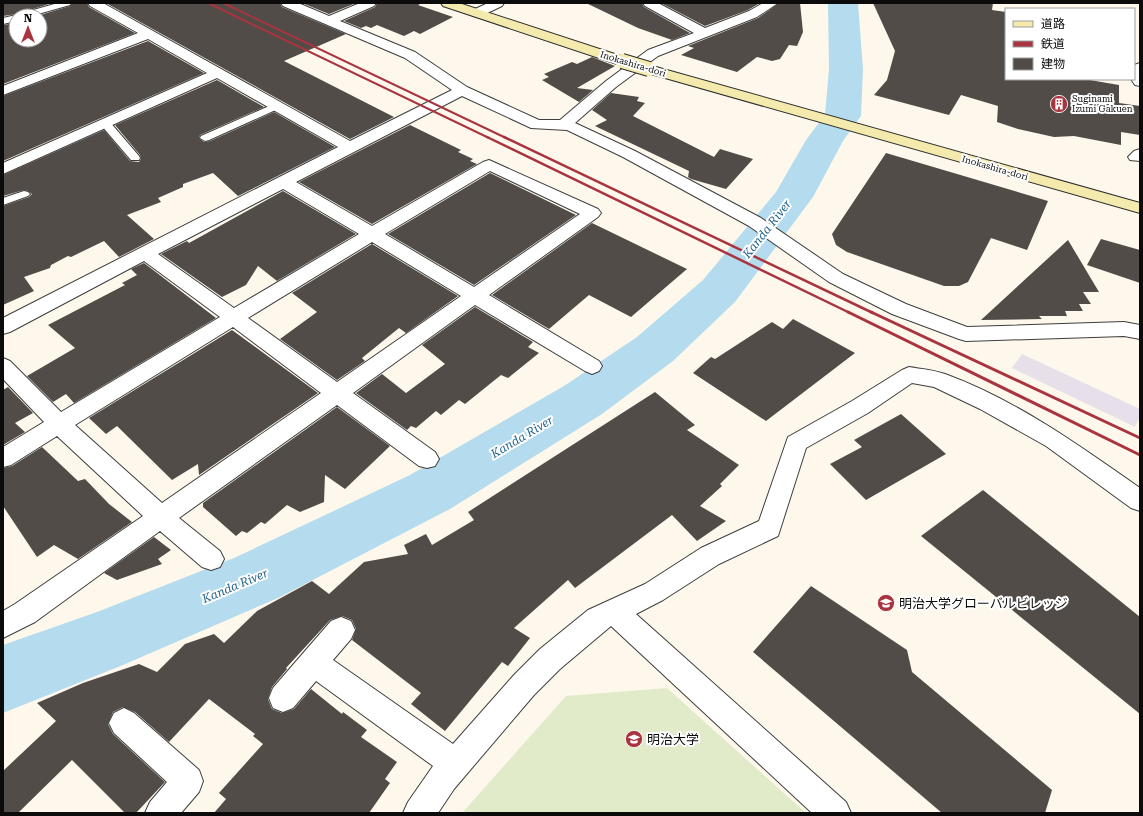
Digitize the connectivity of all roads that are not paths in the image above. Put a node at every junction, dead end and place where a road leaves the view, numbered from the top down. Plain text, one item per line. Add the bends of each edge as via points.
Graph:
1 (67, 3) edge
2 (94, 3) edge
3 (287, 3) edge
4 (370, 3) edge
5 (447, 3) edge
6 (498, 3) edge
7 (649, 3) edge
8 (772, 3) edge
9 (48, 8) edge
10 (477, 13) junction
11 (329, 21) junction
12 (704, 33) junction
13 (149, 34) junction
14 (1140, 67) edge
15 (218, 73) junction
16 (1140, 82) edge
17 (462, 90) junction
18 (3, 91) edge
19 (276, 106) junction
20 (105, 123) junction
21 (564, 125) junction
22 (204, 138) dead end
23 (349, 148) junction
24 (135, 158) dead end
25 (3, 168) edge
26 (284, 182) junction
27 (24, 194) dead end
28 (3, 202) edge
29 (1140, 208) edge
30 (372, 234) junction
31 (145, 253) junction
32 (474, 295) junction
33 (234, 318) junction
34 (3, 327) edge
35 (1140, 332) edge
36 (3, 366) edge
37 (592, 366) dead end
38 (338, 392) junction
39 (59, 424) junction
40 (3, 458) edge
41 (427, 459) dead end
42 (1140, 501) edge
43 (161, 517) junction
44 (211, 559) dead end
45 (614, 611) junction
46 (3, 625) edge
47 (341, 630) dead end
48 (313, 662) junction
49 (283, 698) dead end
50 (124, 723) dead end
51 (455, 764) junction
52 (161, 813) edge
53 (419, 813) edge
54 (835, 813) edge

1 - 9 lane
2 - 13 street
3 - 11 street
4 - 11 street
5 - 10 main road, Inokashira-dori
6 - 10 street
7 - 12 street
8 - 12 street via 753,14
10 - 29 main road, Inokashira-dori, bridge via 649,69
11 - 17 street via 410,56
12 - 21 street via 653,53
13 - 15 street
13 - 18 street
14 - 16 street via 1135,73
15 - 19 street
15 - 20 street
17 - 21 street via 536,125
17 - 23 street
19 - 22 lane
19 - 23 street
20 - 24 lane
20 - 25 street
21 - 35 street via 629,154 755,222 836,278 899,309 966,334 1124,329
23 - 26 street
26 - 30 street
26 - 31 street
27 - 28 lane
30 - 32 street
30 - 32 street via 489,165 592,213
30 - 33 street
31 - 33 street
31 - 34 street
32 - 37 street
32 - 38 street
33 - 38 street
33 - 39 street
36 - 39 street
38 - 41 street
38 - 43 street
39 - 40 street
39 - 43 street
42 - 45 street via 1054,440 988,403 938,380 909,375 860,407 796,442 769,528 710,556 654,592
43 - 44 street
43 - 46 street via 25,613
45 - 51 street via 598,619 550,659
45 - 54 street
47 - 48 street
48 - 49 street
48 - 51 street
50 - 52 street via 188,781
51 - 53 street

